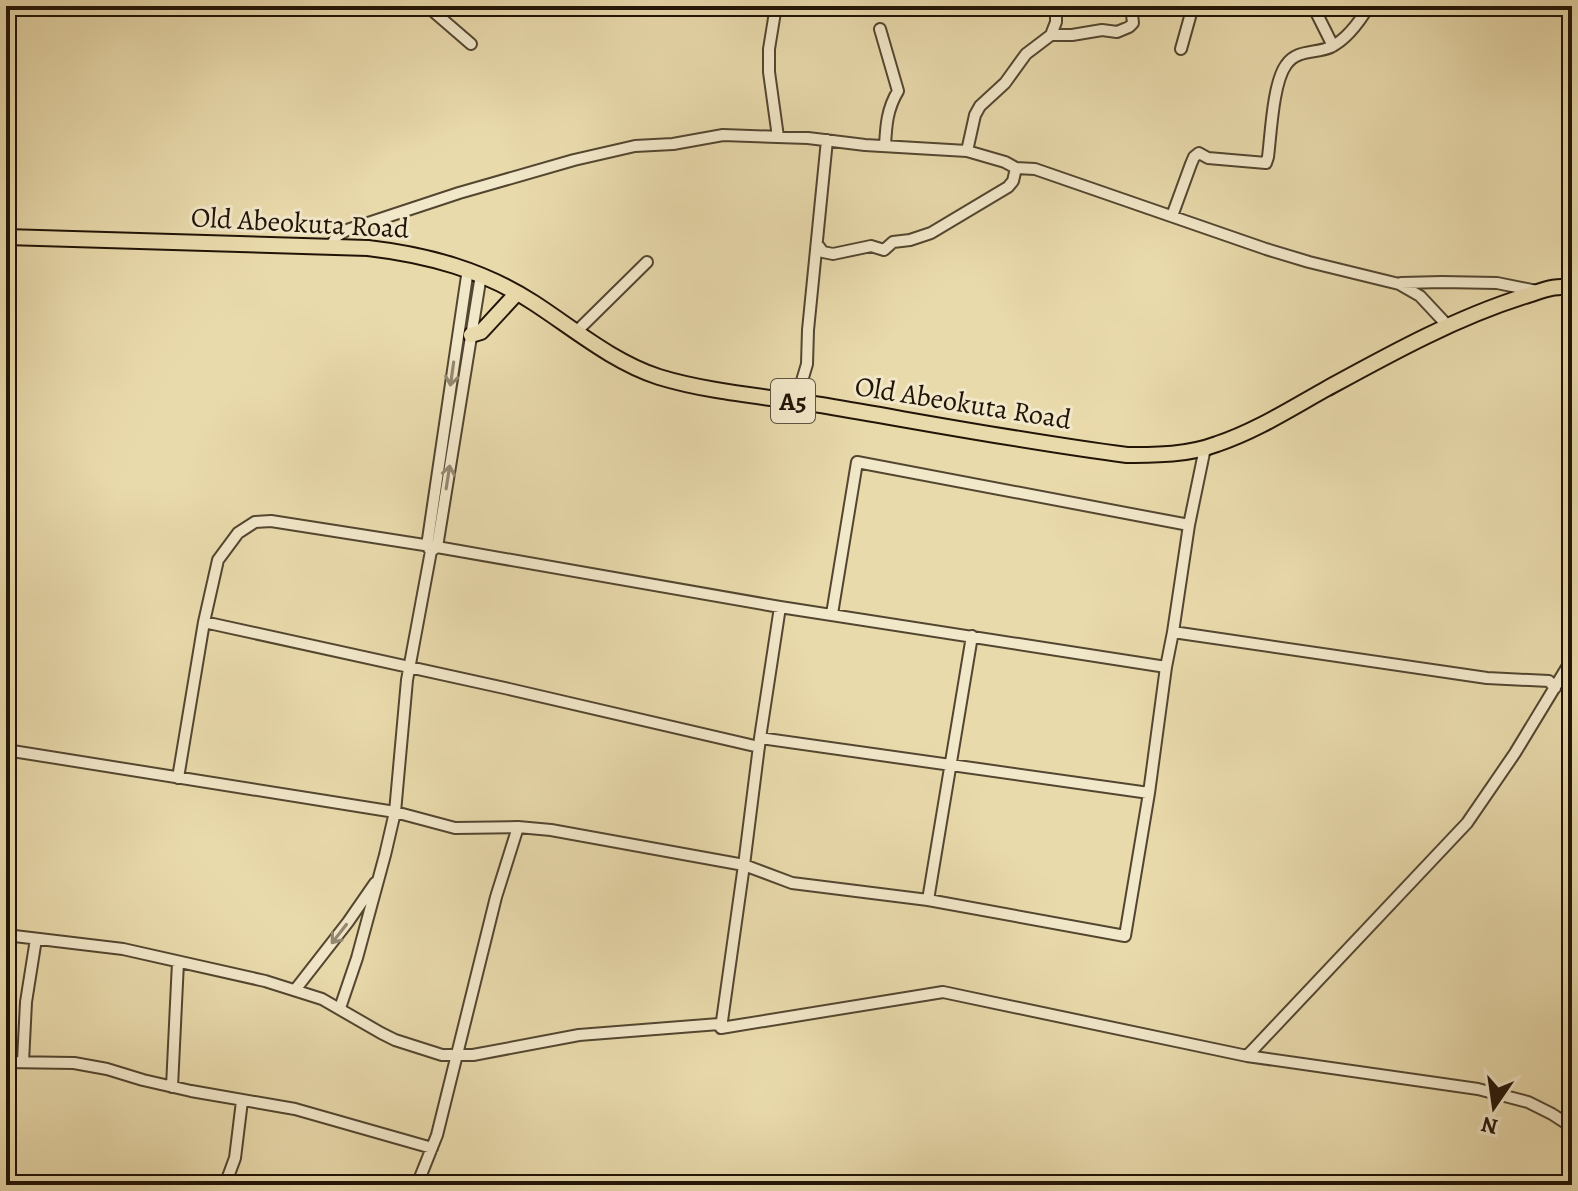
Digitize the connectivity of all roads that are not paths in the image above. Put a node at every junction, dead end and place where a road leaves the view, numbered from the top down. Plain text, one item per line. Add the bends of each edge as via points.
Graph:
1 (427, 6) edge
2 (776, 6) edge
3 (1056, 6) edge
4 (1131, 6) edge
5 (1193, 6) edge
6 (1313, 6) edge
7 (1369, 6) edge
8 (1361, 11) edge
9 (880, 29) dead end
10 (1051, 35) junction
11 (471, 44) dead end
12 (1333, 46) junction
13 (1181, 49) dead end
14 (778, 137) junction
15 (827, 140) junction
16 (885, 146) junction
17 (967, 151) junction
18 (1016, 168) junction
19 (1172, 216) junction
20 (6, 237) edge
21 (817, 244) junction
22 (330, 247) junction
23 (647, 262) dead end
24 (474, 272) junction
25 (1399, 284) junction
26 (1572, 289) edge
27 (1540, 291) junction
28 (517, 293) junction
29 (1448, 326) junction
30 (576, 332) junction
31 (465, 333) junction
32 (796, 401) junction
33 (1205, 448) junction
34 (1189, 525) junction
35 (432, 548) junction
36 (780, 607) junction
37 (832, 614) junction
38 (204, 622) junction
39 (1173, 632) junction
40 (972, 636) junction
41 (1572, 659) edge
42 (409, 667) junction
43 (1166, 667) junction
44 (1555, 688) junction
45 (760, 742) junction
46 (6, 750) edge
47 (951, 765) junction
48 (178, 778) junction
49 (1149, 793) junction
50 (395, 812) junction
51 (518, 827) junction
52 (744, 865) junction
53 (380, 875) junction
54 (928, 900) junction
55 (6, 935) edge
56 (36, 939) junction
57 (178, 962) junction
58 (295, 990) junction
59 (340, 1008) junction
60 (721, 1028) junction
61 (458, 1056) junction
62 (1247, 1056) junction
63 (6, 1062) edge
64 (23, 1062) junction
65 (172, 1087) junction
66 (242, 1101) junction
67 (1572, 1127) edge
68 (432, 1148) junction
69 (225, 1185) edge
70 (417, 1185) edge

1 - 11 street
2 - 14 street via 769,72
3 - 10 street
4 - 10 street via 1133,23 1124,30
5 - 13 street
6 - 12 street
7 - 8 street
8 - 12 street via 1353,29
9 - 16 street via 898,91 886,119
10 - 17 street via 1026,54 980,106
12 - 19 street via 1304,52 1285,65 1266,163 1199,153
14 - 15 street
14 - 22 street via 723,135 574,160 347,230
15 - 16 street
15 - 21 street
16 - 17 street
17 - 18 street
18 - 19 street via 1035,169
18 - 21 street via 1008,187 931,233 893,242 884,250 871,246 833,254
19 - 25 street via 1295,258
20 - 22 highway, Old Abeokuta Road / A5
21 - 32 street via 807,364
22 - 24 highway, Old Abeokuta Road / A5 via 406,252
23 - 30 street
24 - 28 highway, Old Abeokuta Road / A5
24 - 31 street
25 - 27 street via 1497,283
25 - 29 street via 1420,296
26 - 27 highway, Old Abeokuta Road / A5
27 - 29 highway, Old Abeokuta Road / A5
28 - 30 highway, Old Abeokuta Road / A5
28 - 31 highway via 481,332
29 - 33 highway, Old Abeokuta Road / A5 via 1268,422
30 - 32 highway, Old Abeokuta Road / A5 via 658,376
31 - 35 street
32 - 33 highway, Old Abeokuta Road / A5 via 1127,455
33 - 34 street
34 - 37 street via 857,462
34 - 39 street
35 - 36 street
35 - 38 street via 255,522 238,533 218,560
35 - 42 street
36 - 37 street
36 - 45 street
37 - 40 street
38 - 42 street
38 - 48 street
39 - 43 street
39 - 44 street via 1487,678 1549,681
40 - 43 street
40 - 47 street
41 - 44 street
42 - 45 street
42 - 50 street
43 - 49 street
44 - 62 street via 1467,823
45 - 47 street
45 - 52 street
46 - 48 street
47 - 49 street
47 - 54 street
48 - 50 street
49 - 54 street via 1125,936
50 - 51 street via 455,828
50 - 53 street
51 - 52 street
51 - 61 street
52 - 54 street via 792,883
52 - 60 street
53 -> 58 street
53 - 59 street
55 - 56 street
56 - 57 street via 123,949
56 - 64 street
57 - 58 street
57 - 65 street
58 - 59 street
59 - 61 street via 395,1040
60 - 61 street via 719,1024 579,1035
60 - 62 street via 943,992
61 - 68 street
62 - 67 street via 1478,1089 1541,1108
63 - 64 street
64 - 65 street via 85,1065
65 - 66 street
66 - 68 street via 295,1109
66 - 69 street via 235,1158
68 - 70 street

